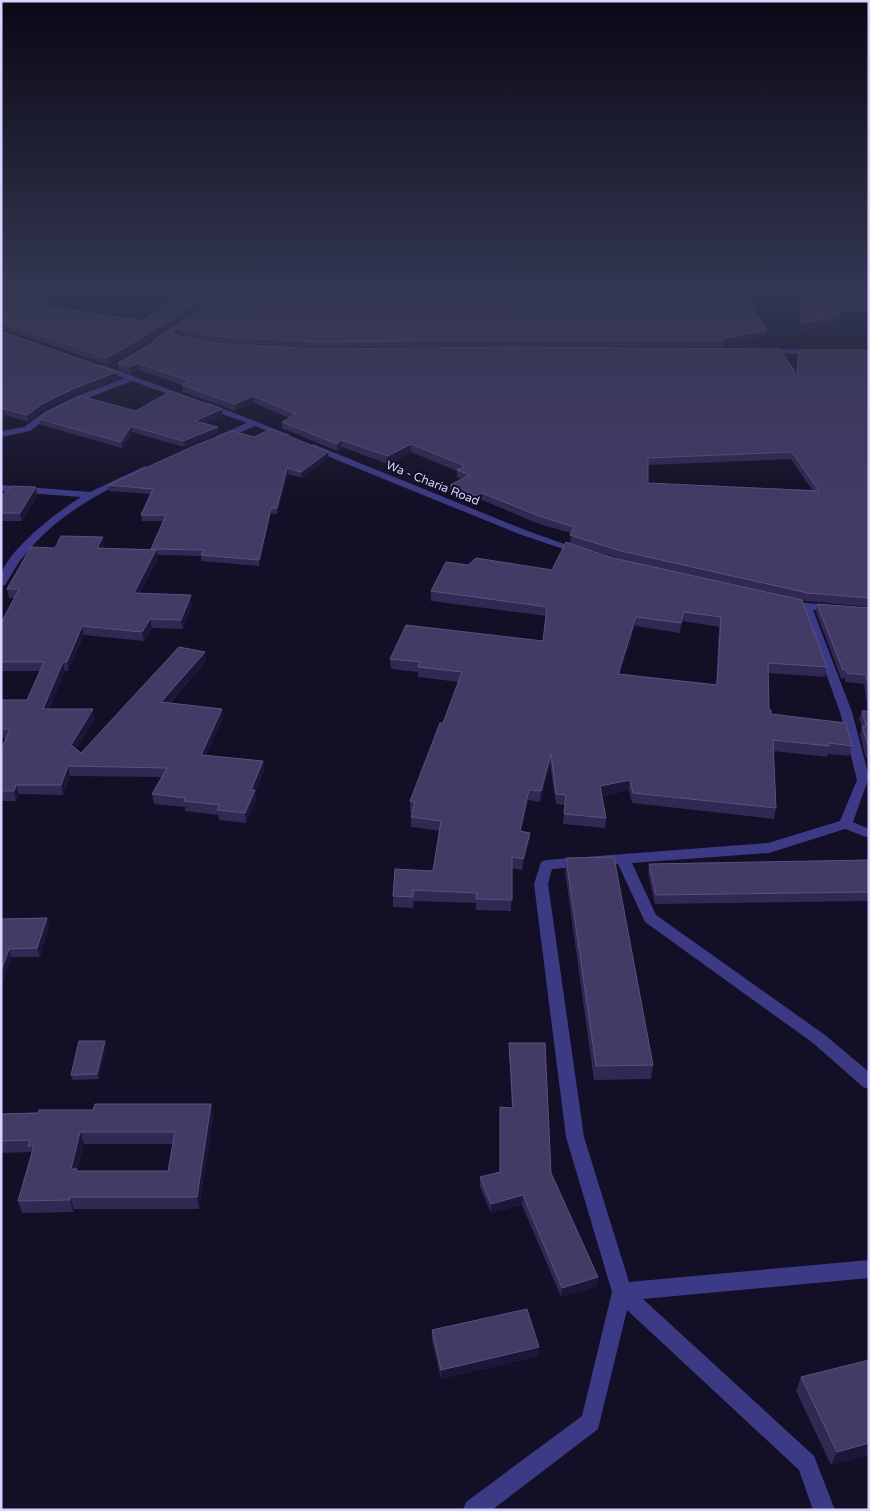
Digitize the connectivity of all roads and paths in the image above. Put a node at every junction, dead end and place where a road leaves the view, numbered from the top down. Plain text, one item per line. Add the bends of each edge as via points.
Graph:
1 (91, 364) edge
2 (133, 378) junction
3 (256, 423) junction
4 (1, 434) edge
5 (211, 442) edge
6 (156, 464) edge
7 (1, 488) edge
8 (92, 496) junction
9 (591, 555) edge
10 (1, 583) edge
11 (777, 600) edge
12 (806, 606) junction
13 (869, 611) edge
14 (866, 780) edge
15 (846, 824) junction
16 (869, 834) edge
17 (623, 859) junction
18 (869, 1082) edge
19 (869, 1268) edge
20 (622, 1292) junction
21 (474, 1510) edge
22 (824, 1510) edge

1 - 2 street, Wa - Charia Road via 113,367
2 - 3 street, Wa - Charia Road
2 - 4 street via 80,398 47,414 27,429
3 - 5 street
3 - 9 street, Wa - Charia Road via 522,532
6 - 8 street
7 - 8 street
8 - 10 street via 60,514 23,549
11 - 12 street
12 - 13 street
12 - 14 street via 846,712
14 - 15 street
15 - 16 street
15 - 17 street via 769,848
17 - 18 street via 650,918 818,1038
17 - 20 street via 546,865 541,884 575,1137
19 - 20 street
20 - 21 street via 591,1422
20 - 22 street via 807,1463

